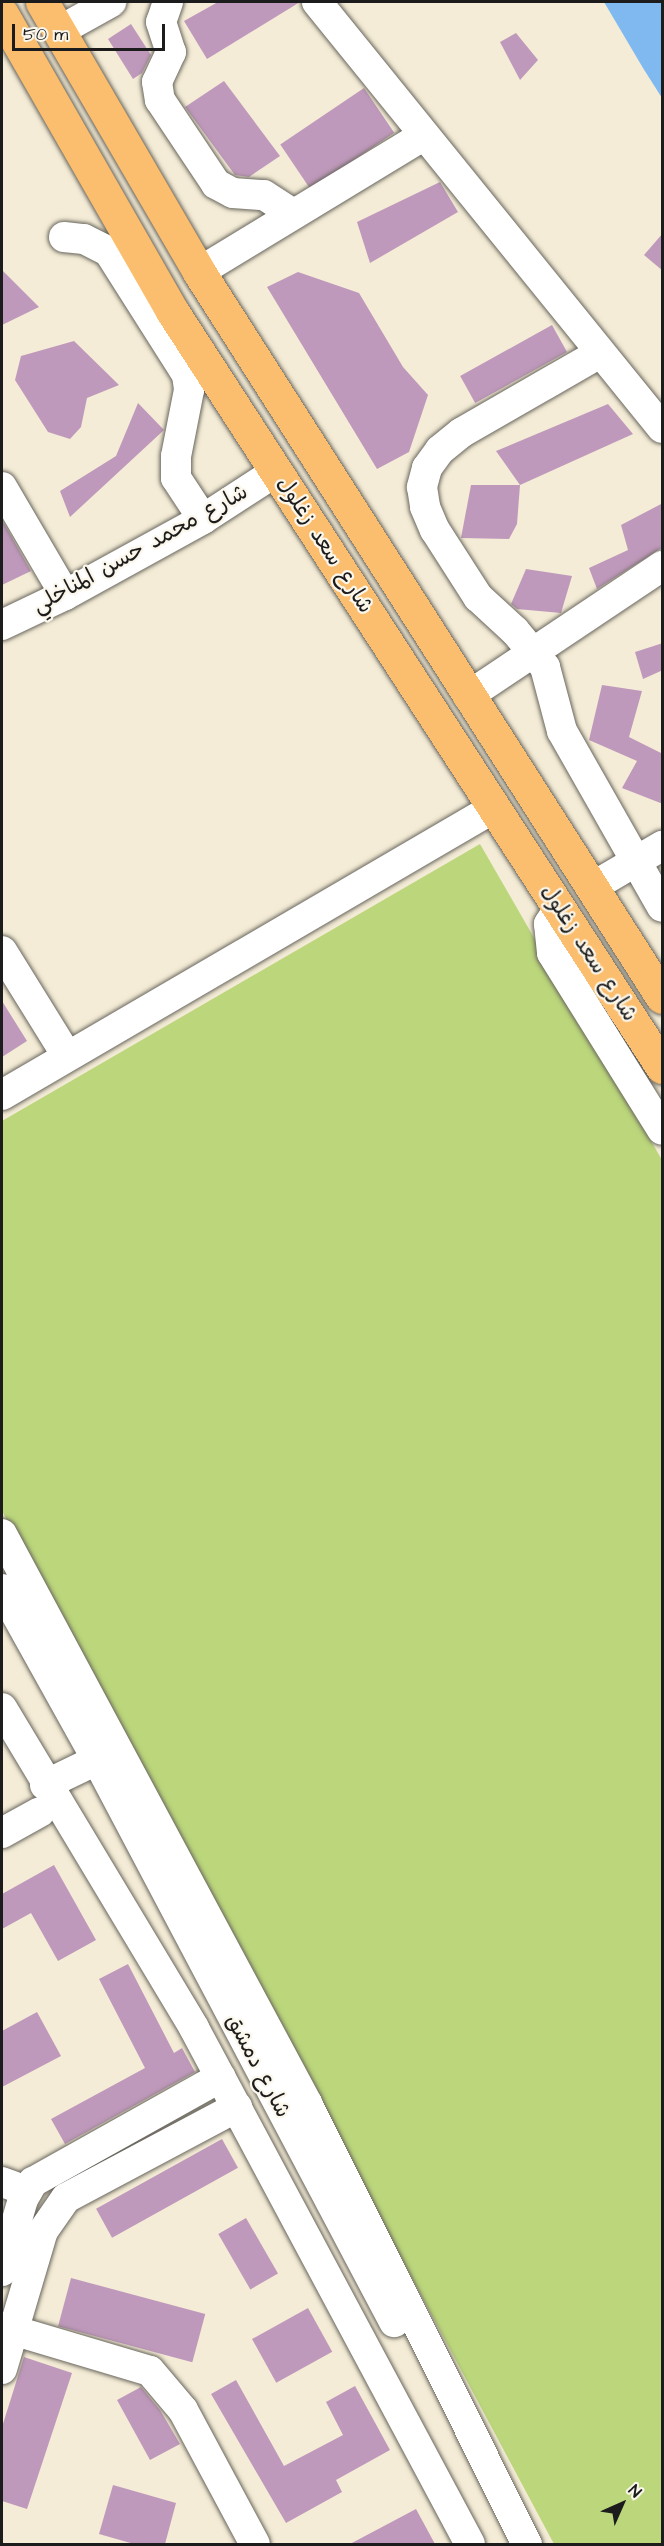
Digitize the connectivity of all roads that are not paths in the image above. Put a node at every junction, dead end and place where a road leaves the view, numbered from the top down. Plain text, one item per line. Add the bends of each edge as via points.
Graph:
1 (42, 2) edge
2 (111, 2) edge
3 (168, 2) edge
4 (316, 2) edge
5 (2, 14) edge
6 (59, 31) junction
7 (424, 135) junction
8 (293, 214) junction
9 (64, 237) dead end
10 (199, 272) junction
11 (600, 353) junction
12 (663, 429) edge
13 (277, 471) junction
14 (2, 487) edge
15 (202, 519) junction
16 (663, 566) edge
17 (65, 595) junction
18 (2, 625) edge
19 (534, 652) junction
20 (468, 696) junction
21 (494, 808) junction
22 (663, 846) edge
23 (634, 860) junction
24 (594, 886) junction
25 (663, 907) edge
26 (560, 908) junction
27 (2, 951) edge
28 (663, 997) edge
29 (67, 1056) junction
30 (663, 1067) edge
31 (2, 1095) edge
32 (663, 1130) edge
33 (2, 1534) edge
34 (2, 1588) edge
35 (2, 1708) edge
36 (97, 1760) junction
37 (43, 1798) junction
38 (2, 1833) edge
39 (221, 2077) junction
40 (237, 2107) junction
41 (297, 2110) junction
42 (14, 2186) edge
43 (2, 2271) edge
44 (7, 2328) edge
45 (2, 2369) edge
46 (255, 2544) edge
47 (470, 2544) edge
48 (511, 2544) edge
49 (527, 2544) edge

1 - 6 main road, شارع سعد زغلول
2 - 6 street
3 - 8 street via 161,22 171,52 157,82 159,100 216,184 233,193 273,199
4 - 7 street
5 - 13 main road, شارع سعد زغلول via 142,262
6 - 10 main road, شارع سعد زغلول
7 - 8 street
7 - 11 street
8 - 10 street
9 - 15 street via 93,242 109,252 187,375 189,390 176,456 176,478
10 - 20 main road, شارع سعد زغلول
11 - 12 street
11 - 19 street via 461,433 427,468 422,487 435,530 478,597
13 - 15 street, شارع محمد حسن المناخلي
13 - 21 main road, شارع سعد زغلول
14 - 17 street
15 - 17 street, شارع محمد حسن المناخلي
16 - 19 street
17 - 18 street, شارع محمد حسن المناخلي
19 - 20 street
19 - 23 street via 545,667 562,731
20 - 24 main road, شارع سعد زغلول
21 - 26 main road, شارع سعد زغلول
21 - 29 street
22 - 23 street
23 - 24 street
23 - 25 street
24 - 28 main road, شارع سعد زغلول
26 - 30 main road, شارع سعد زغلول
26 - 32 street via 549,924 552,953
27 - 29 street
29 - 31 street
33 - 41 street
34 - 36 street, شارع دمشق
35 - 37 street, شارع دمشق
36 - 37 street
36 - 41 street, شارع دمشق
37 - 38 street
37 - 39 street, شارع دمشق
39 - 40 street, شارع دمشق
39 - 42 street
40 - 44 street via 66,2198 43,2231
40 - 47 street, شارع دمشق
41 - 48 street, شارع دمشق
41 - 49 street
42 - 43 street
44 - 45 street
44 - 46 street via 150,2372 183,2410

